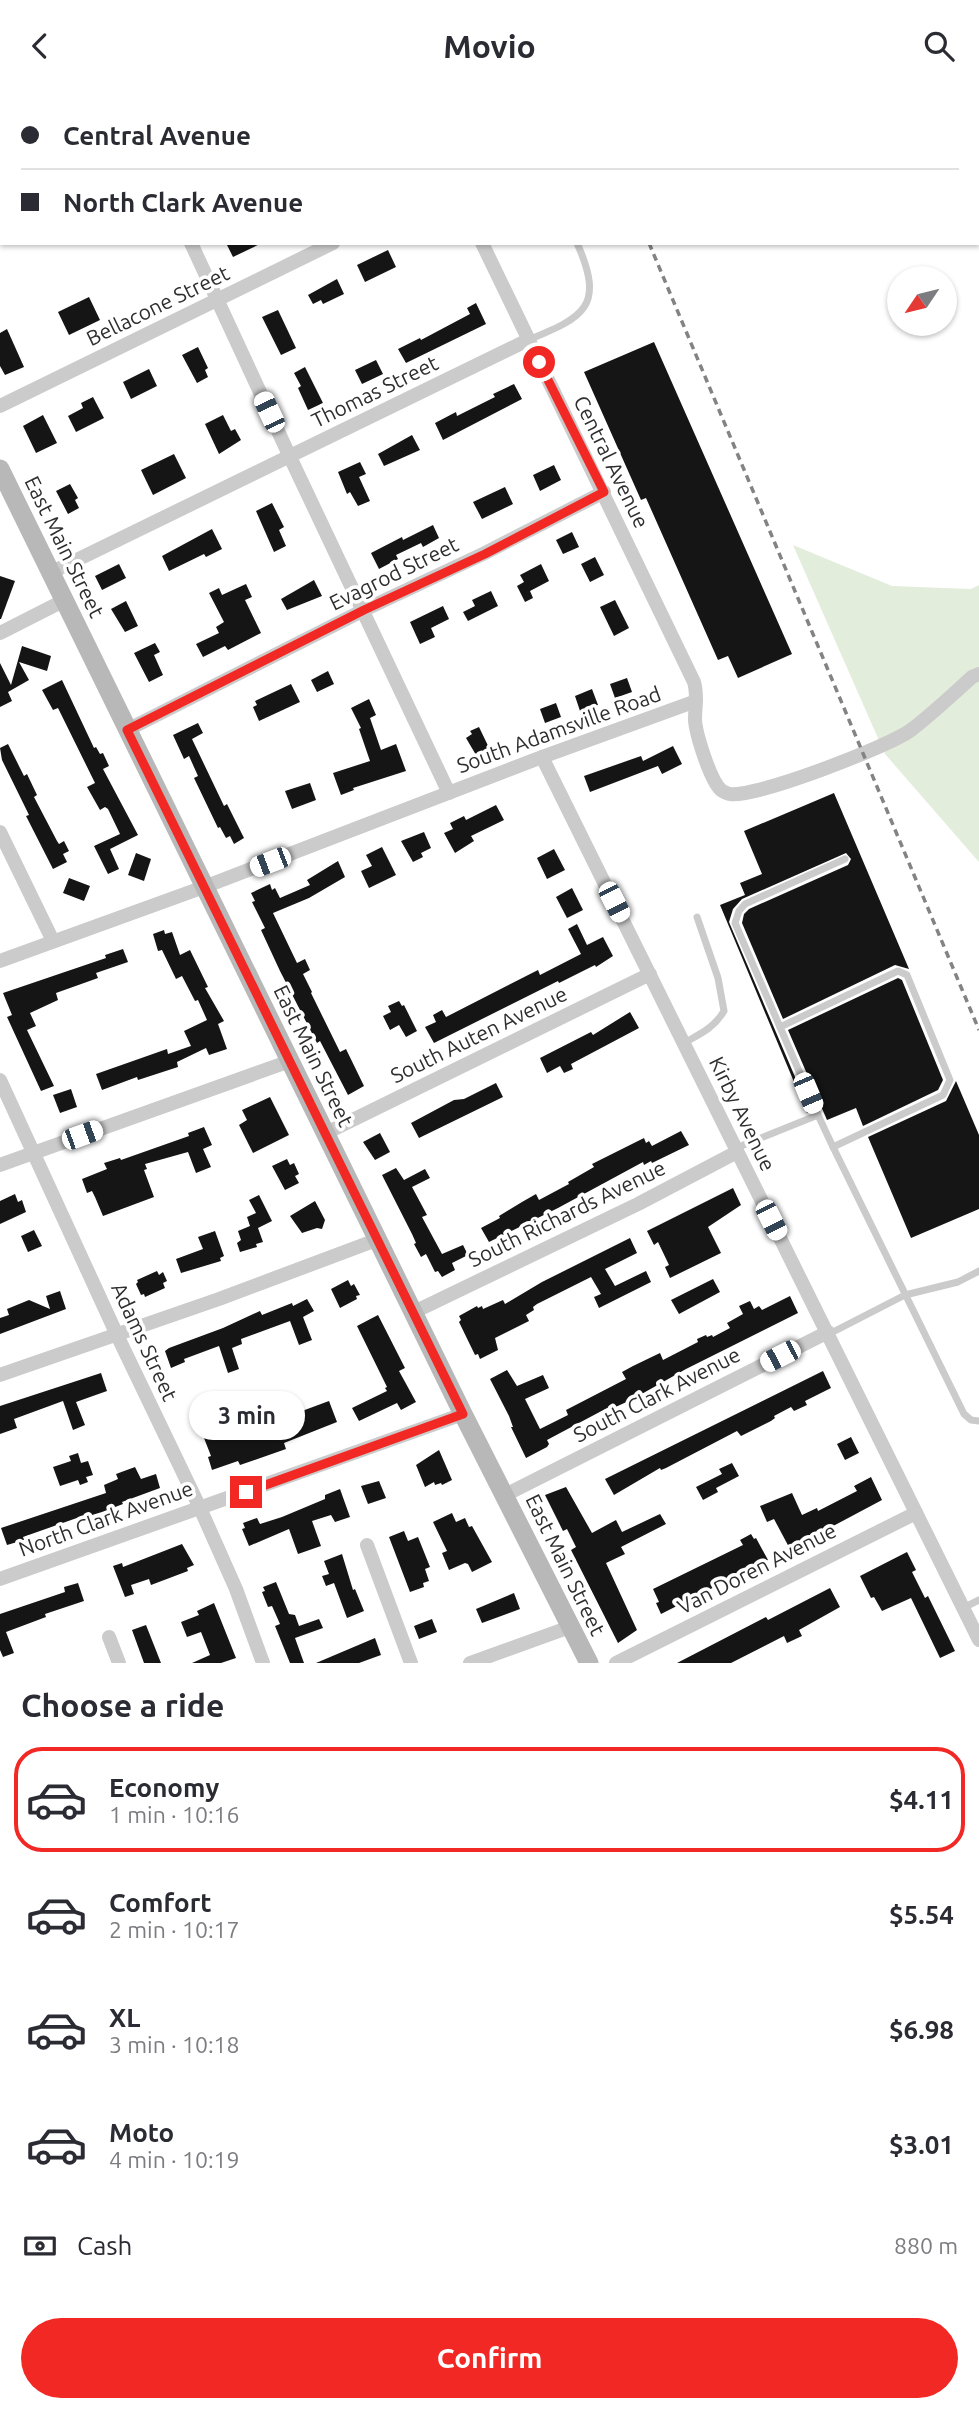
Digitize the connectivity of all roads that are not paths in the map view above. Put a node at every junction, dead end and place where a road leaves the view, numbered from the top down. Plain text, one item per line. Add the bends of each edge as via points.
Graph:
1 (192, 245) edge
2 (329, 245) edge
3 (483, 245) edge
4 (578, 245) edge
5 (218, 300) junction
6 (528, 341) junction
7 (0, 406) edge
8 (290, 457) junction
9 (0, 469) edge
10 (604, 492) junction
11 (52, 572) junction
12 (65, 600) junction
13 (364, 610) junction
14 (0, 633) edge
15 (979, 674) edge
16 (696, 701) junction
17 (127, 730) junction
18 (542, 757) junction
19 (449, 793) junction
20 (0, 832) edge
21 (845, 859) dead end
22 (204, 887) junction
23 (697, 917) dead end
24 (53, 941) junction
25 (0, 961) edge
26 (650, 974) junction
27 (780, 1027) junction
28 (684, 1043) junction
29 (290, 1061) junction
30 (0, 1080) edge
31 (818, 1115) junction
32 (326, 1133) junction
33 (833, 1147) junction
34 (736, 1150) junction
35 (34, 1152) junction
36 (0, 1165) edge
37 (379, 1239) junction
38 (979, 1272) edge
39 (905, 1295) junction
40 (414, 1312) junction
41 (829, 1333) junction
42 (117, 1335) junction
43 (0, 1375) edge
44 (463, 1414) junction
45 (979, 1421) edge
46 (505, 1495) junction
47 (200, 1508) junction
48 (916, 1513) junction
49 (367, 1545) dead end
50 (0, 1579) edge
51 (979, 1600) edge
52 (963, 1608) junction
53 (570, 1627) junction
54 (109, 1637) dead end
55 (979, 1640) edge
56 (119, 1663) edge
57 (263, 1663) edge
58 (411, 1663) edge
59 (470, 1663) edge
60 (589, 1663) edge
61 (616, 1663) edge

1 - 5 street
2 - 5 street, Bellacone Street
3 - 6 street, Central Avenue
4 - 6 lane via 590,280 584,309 564,325
5 - 7 street, Bellacone Street
5 - 8 street
6 - 8 street, Thomas Street
6 - 10 street, Central Avenue
8 - 11 street, Thomas Street
8 - 13 street
9 - 11 street, East Main Street
10 - 13 street, Evagrod Street
10 - 16 street, Central Avenue via 694,682
11 - 12 street, East Main Street
12 - 14 street
12 - 17 street, East Main Street
13 - 17 street, Evagrod Street
13 - 19 street
15 - 16 street, South Adamsville Road via 909,731 867,753 753,792 729,795 714,781 698,736
16 - 18 street, South Adamsville Road
17 - 22 street, East Main Street
18 - 19 street, South Adamsville Road
18 - 26 street, Kirby Avenue
19 - 22 street, South Adamsville Road
20 - 24 street
21 - 27 lane via 739,911 735,923
22 - 24 street, South Adamsville Road
22 - 29 street, East Main Street
23 - 28 lane via 724,1011 707,1031
24 - 25 street, South Adamsville Road
26 - 28 street, Kirby Avenue
26 - 32 street, South Auten Avenue
27 - 31 lane
27 - 33 lane via 898,971 907,975 950,1080 943,1095
28 - 34 street, Kirby Avenue
29 - 32 street, East Main Street
29 - 35 street
30 - 35 street, Adams Street
31 - 33 lane
31 - 34 lane
32 - 37 street, East Main Street
33 - 39 lane
34 - 40 street, South Richards Avenue via 638,1204
34 - 41 street, Kirby Avenue
35 - 36 street
35 - 42 street, Adams Street
37 - 40 street, East Main Street
37 - 42 street
38 - 39 lane
39 - 41 lane
39 - 45 lane via 964,1414
40 - 44 street, East Main Street
41 - 46 street, South Clark Avenue
41 - 48 street, Kirby Avenue
42 - 43 street
42 - 47 street, Adams Street
44 - 46 street, East Main Street
44 - 47 street, North Clark Avenue
46 - 53 street, East Main Street
47 - 50 street, North Clark Avenue
47 - 57 street, Adams Street
48 - 52 street, Kirby Avenue
48 - 61 street, Van Doren Avenue
49 - 58 street
51 - 52 lane
52 - 55 street, Kirby Avenue
53 - 59 street
53 - 60 street, East Main Street
54 - 56 street

